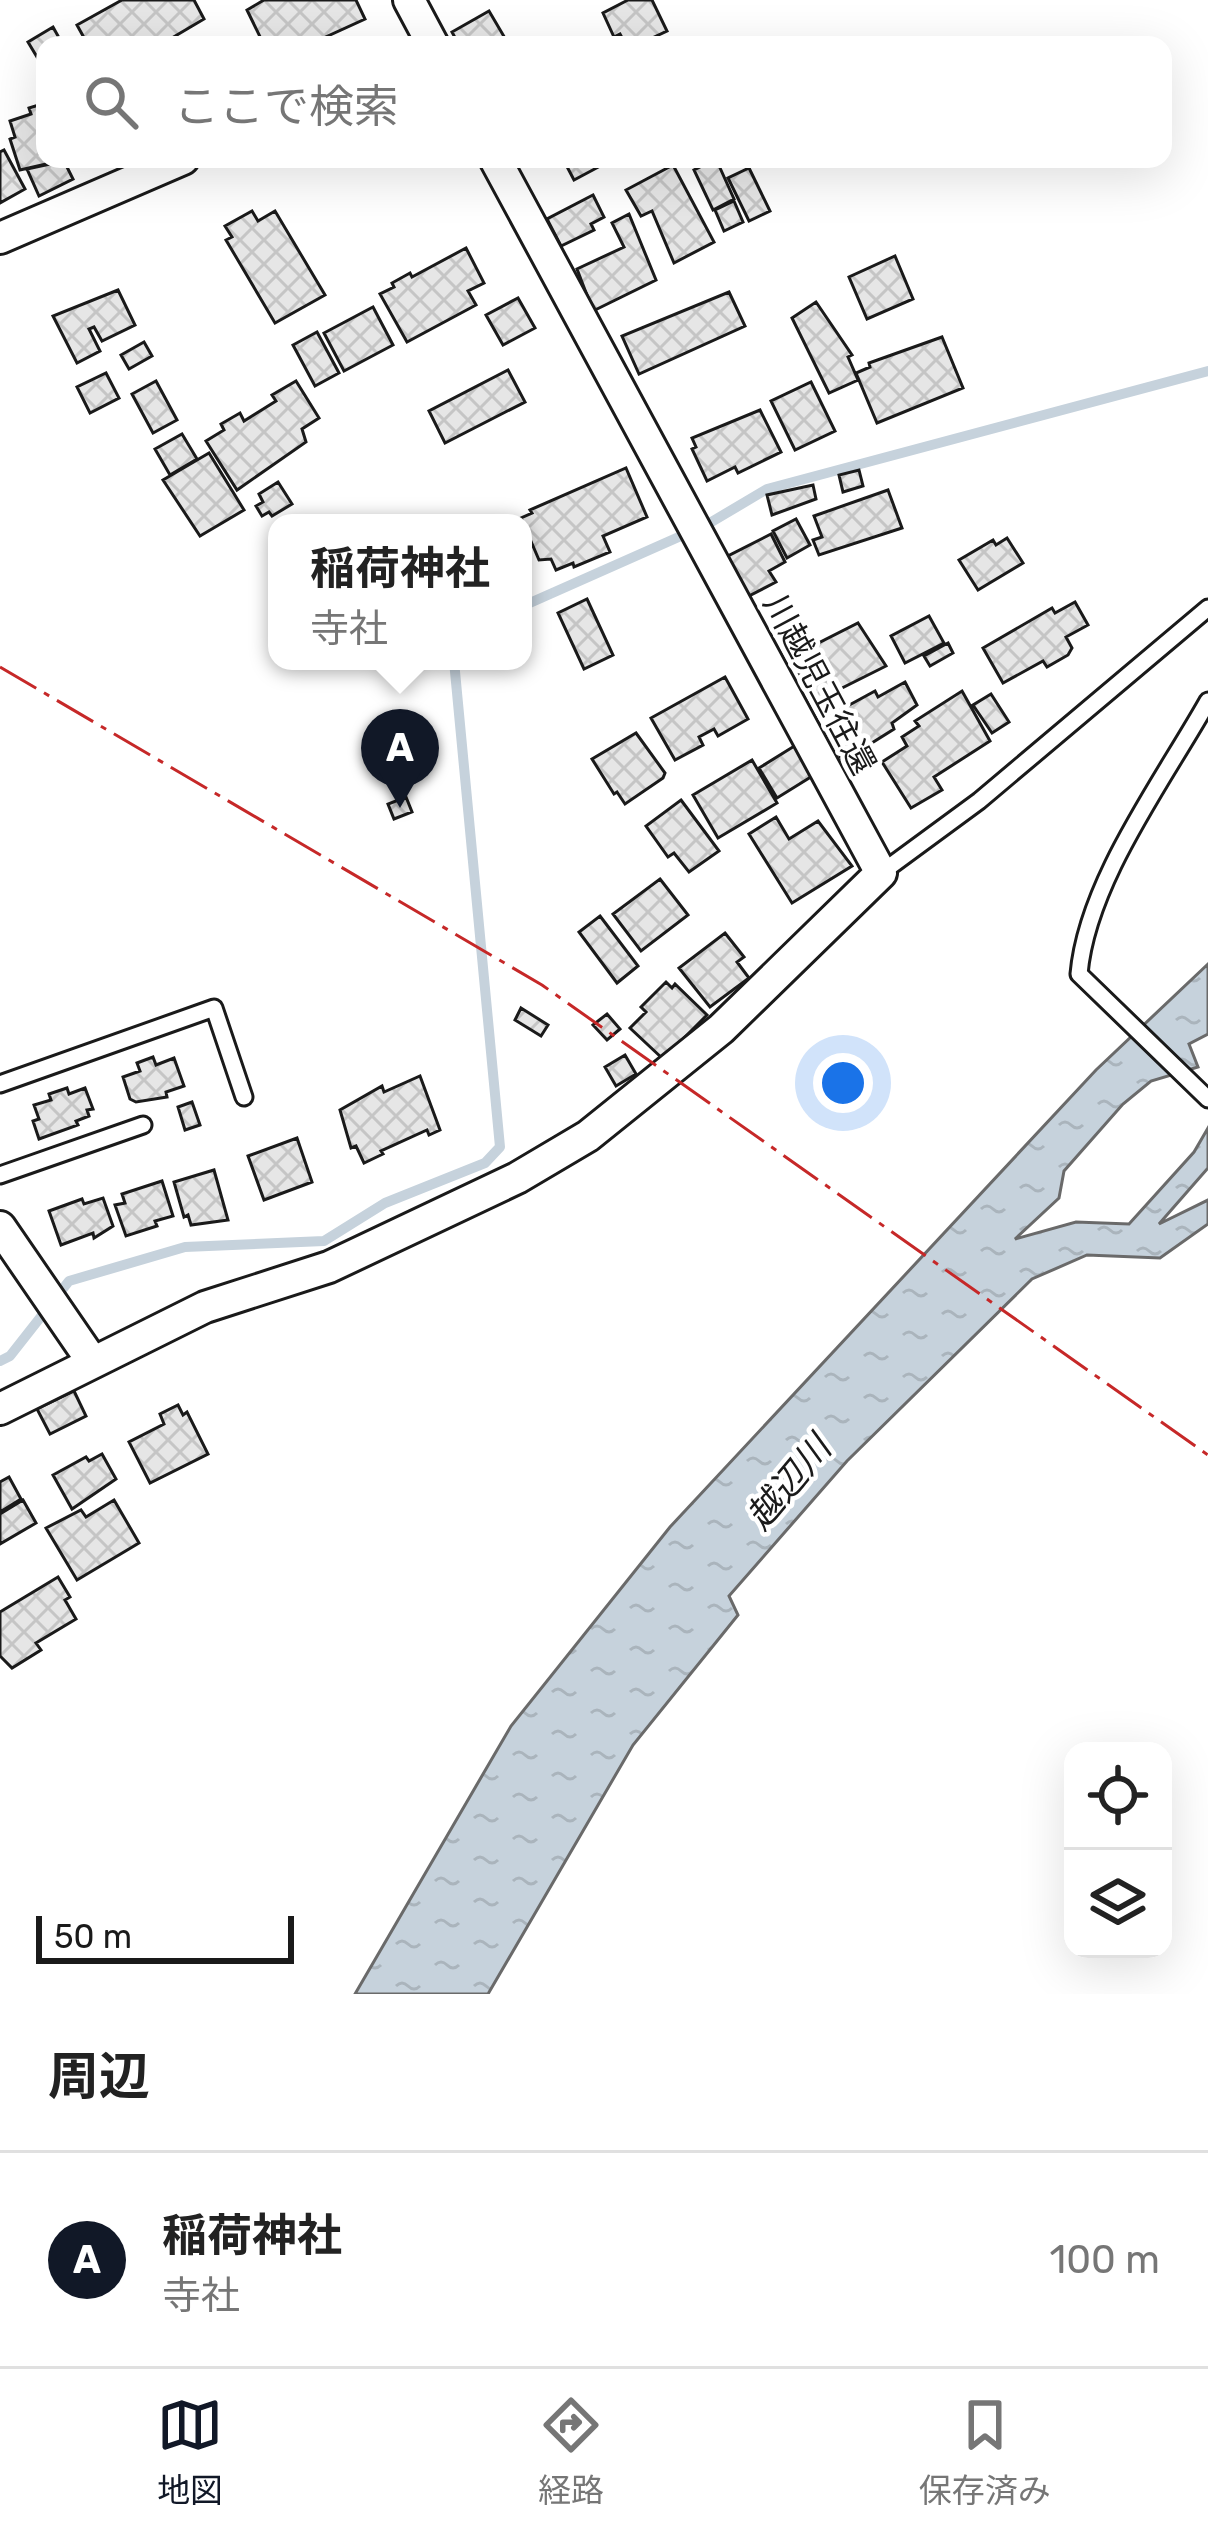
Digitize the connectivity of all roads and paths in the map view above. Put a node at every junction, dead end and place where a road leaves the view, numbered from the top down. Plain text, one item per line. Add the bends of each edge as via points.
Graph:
1 (409, 0) edge
2 (423, 36) edge
3 (161, 168) edge
4 (500, 168) edge
5 (0, 238) edge
6 (1208, 608) edge
7 (1208, 701) edge
8 (881, 873) junction
9 (0, 1084) edge
10 (244, 1096) dead end
11 (1208, 1099) edge
12 (142, 1125) dead end
13 (0, 1175) edge
14 (0, 1227) edge
15 (92, 1361) junction
16 (0, 1408) edge

1 - 2 street
3 - 5 street
4 - 8 street, 川越児玉往還
6 - 8 lane
7 - 11 lane via 1114,862 1078,974
8 - 15 street via 721,1029 588,1136 329,1267 205,1307
9 - 10 lane via 214,1008
12 - 13 lane
14 - 15 street
15 - 16 street

